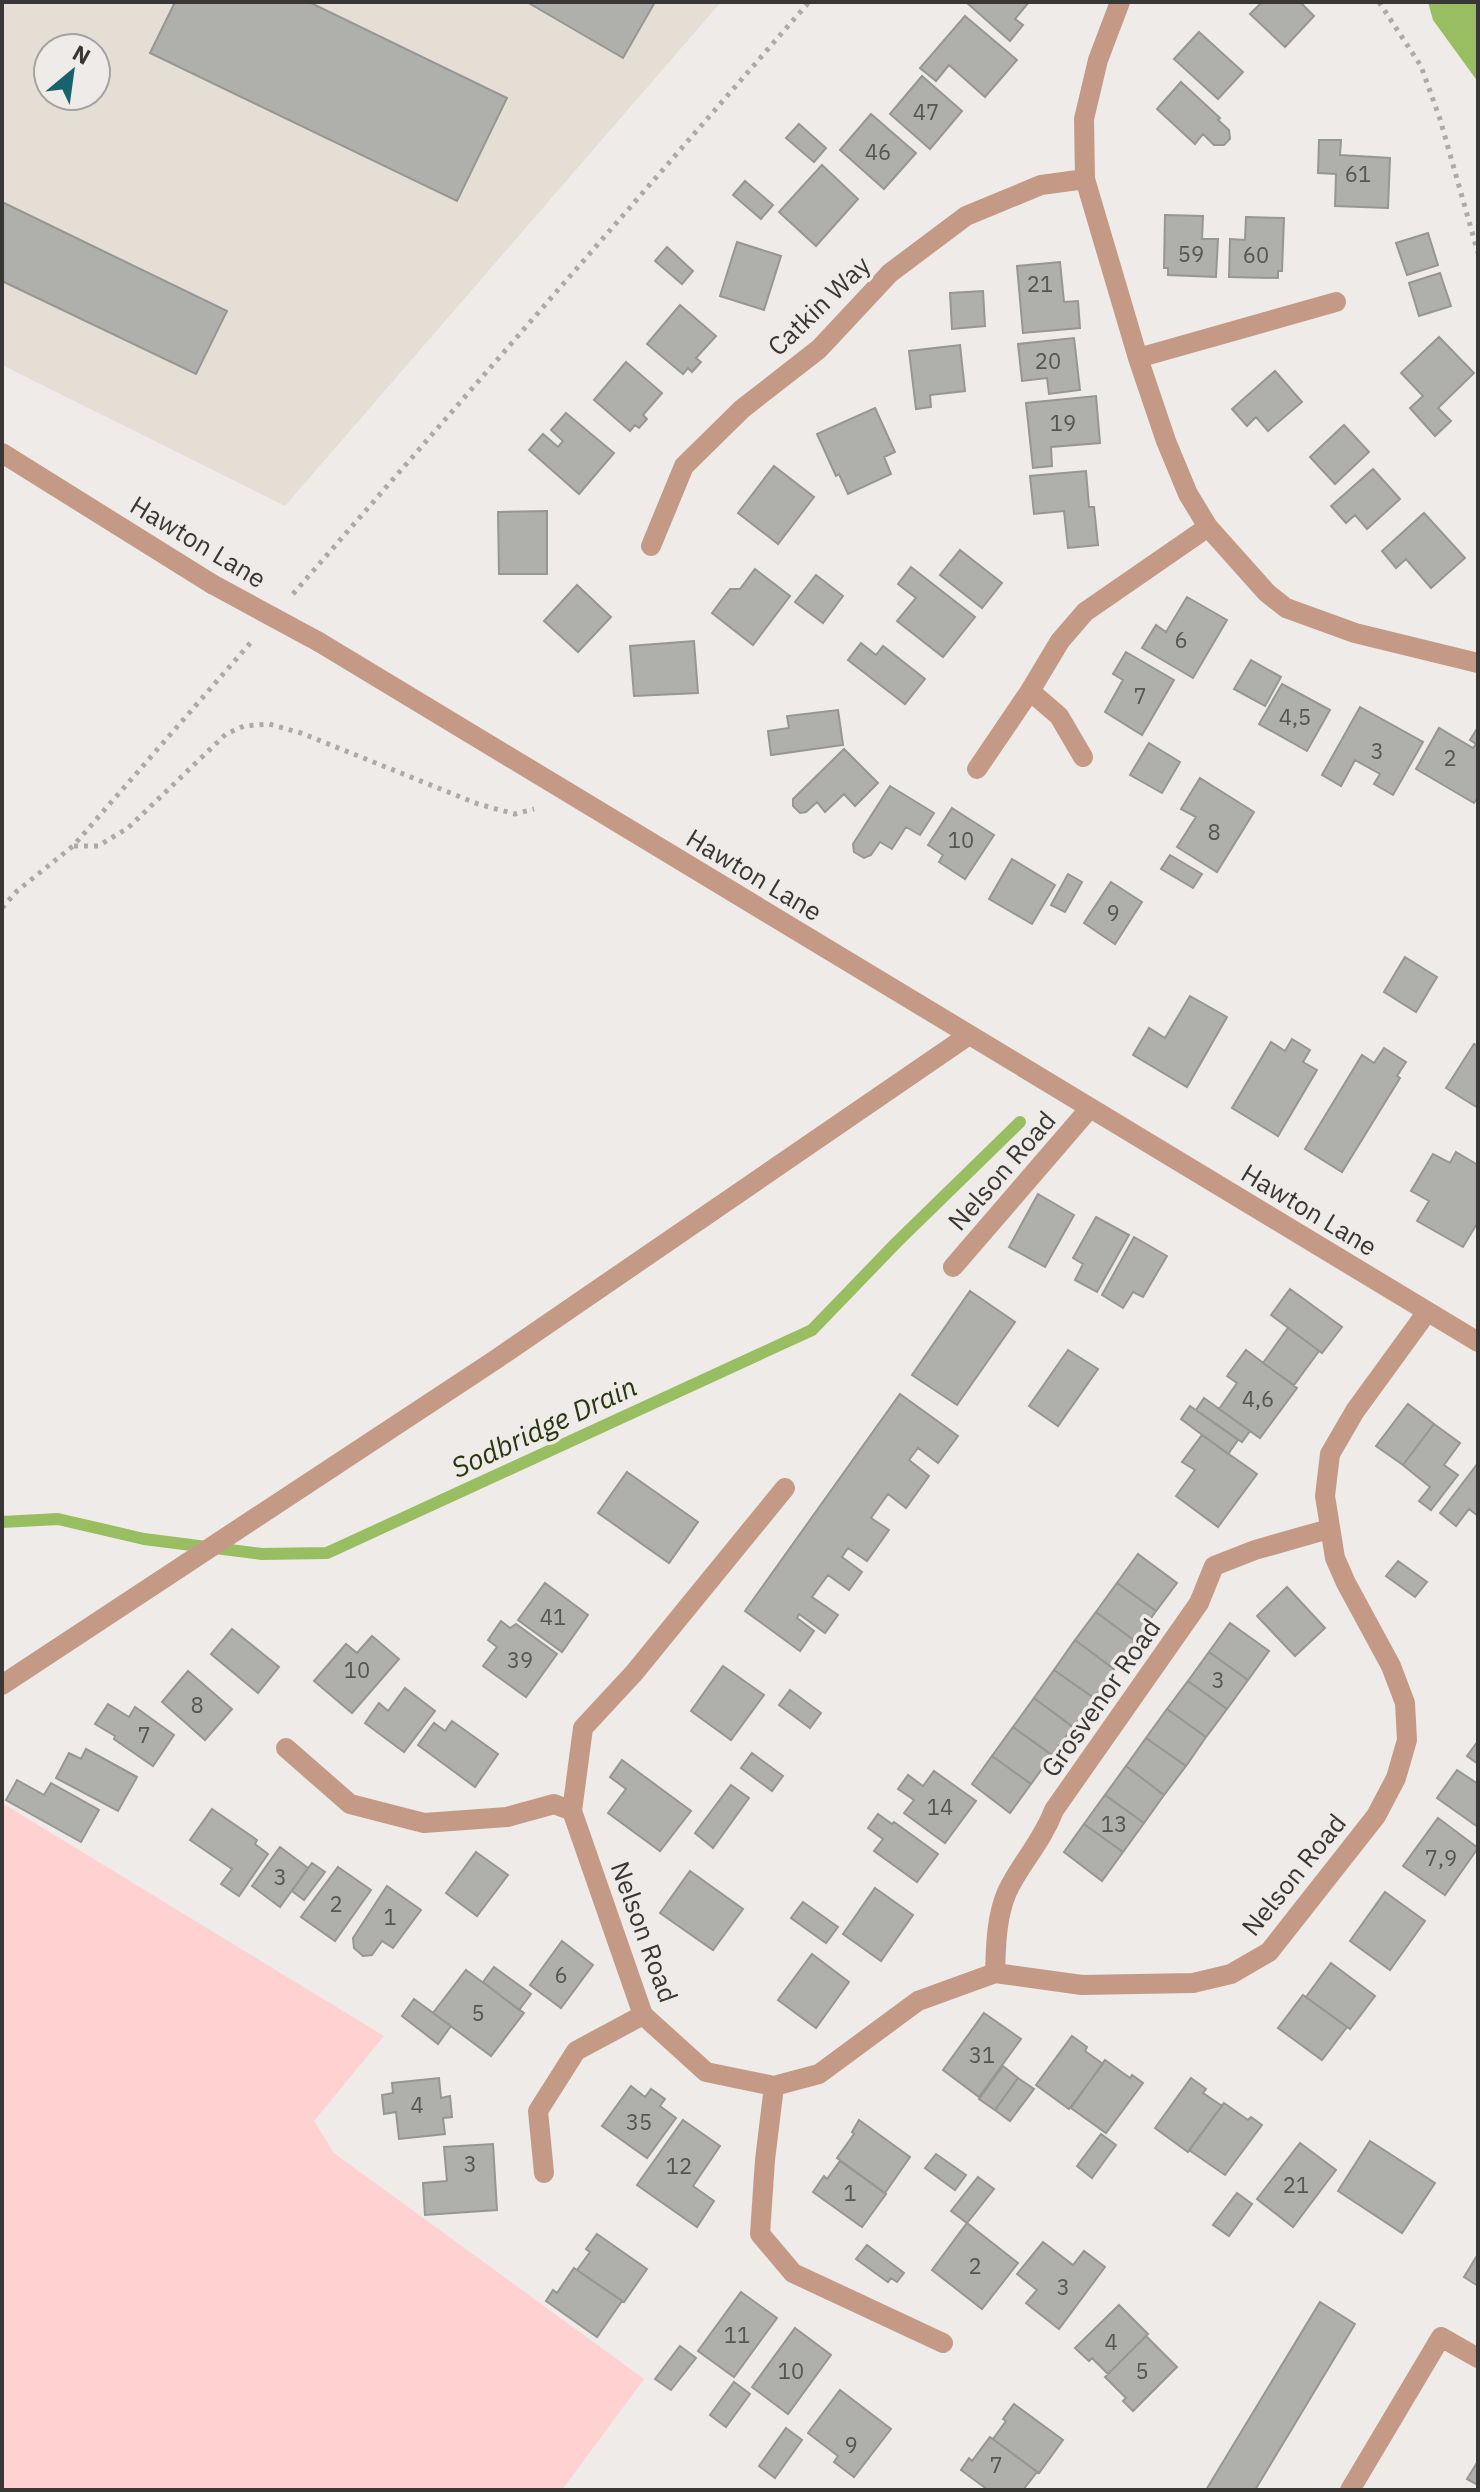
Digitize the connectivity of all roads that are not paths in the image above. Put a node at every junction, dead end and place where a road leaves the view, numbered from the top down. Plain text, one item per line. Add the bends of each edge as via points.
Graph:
1 (1120, 2) edge
2 (1085, 179) junction
3 (1336, 302) dead end
4 (1138, 358) junction
5 (2, 453) edge
6 (1208, 527) junction
7 (651, 546) dead end
8 (1478, 663) edge
9 (1030, 691) junction
10 (1083, 757) dead end
11 (977, 769) dead end
12 (969, 1035) junction
13 (1090, 1108) junction
14 (953, 1267) dead end
15 (1427, 1312) junction
16 (1478, 1342) edge
17 (785, 1488) dead end
18 (1329, 1529) junction
19 (2, 1685) edge
20 (286, 1748) dead end
21 (572, 1811) junction
22 (995, 1973) junction
23 (643, 2015) junction
24 (774, 2086) junction
25 (544, 2173) dead end
26 (943, 2343) dead end
27 (1478, 2358) edge
28 (1350, 2490) edge

1 - 2 street via 1084,119
2 - 4 street
2 - 7 street, Catkin Way via 1041,185 966,216 890,273 819,349 742,409 684,466
3 - 4 street
4 - 6 street via 1177,469
5 - 12 street, Hawton Lane, bridge
6 - 8 street via 1286,608 1355,633
6 - 9 street via 1085,612
9 - 10 street via 1059,716
9 - 11 street
12 - 13 street, Hawton Lane
12 - 19 street via 495,1360
13 - 14 street, Nelson Road
13 - 15 street, Hawton Lane
15 - 16 street, Hawton Lane
15 - 18 street, Nelson Road via 1330,1454 1325,1496
17 - 21 street, Nelson Road via 583,1728
18 - 22 street, Grosvenor Road via 1214,1566 1199,1603 1054,1810 1045,1835 1008,1891 998,1919
18 - 22 street, Nelson Road via 1335,1558 1405,1703 1407,1740 1396,1778 1376,1816 1269,1952 1231,1974 1193,1983 1082,1985
20 - 21 street via 350,1804 424,1823 507,1817 554,1804
21 - 23 street, Nelson Road
22 - 24 street, Nelson Road via 918,2001 819,2074
23 - 24 street, Nelson Road via 706,2072
23 - 25 street via 576,2051 538,2111
24 - 26 street via 760,2234 793,2273
27 - 28 street via 1441,2337

